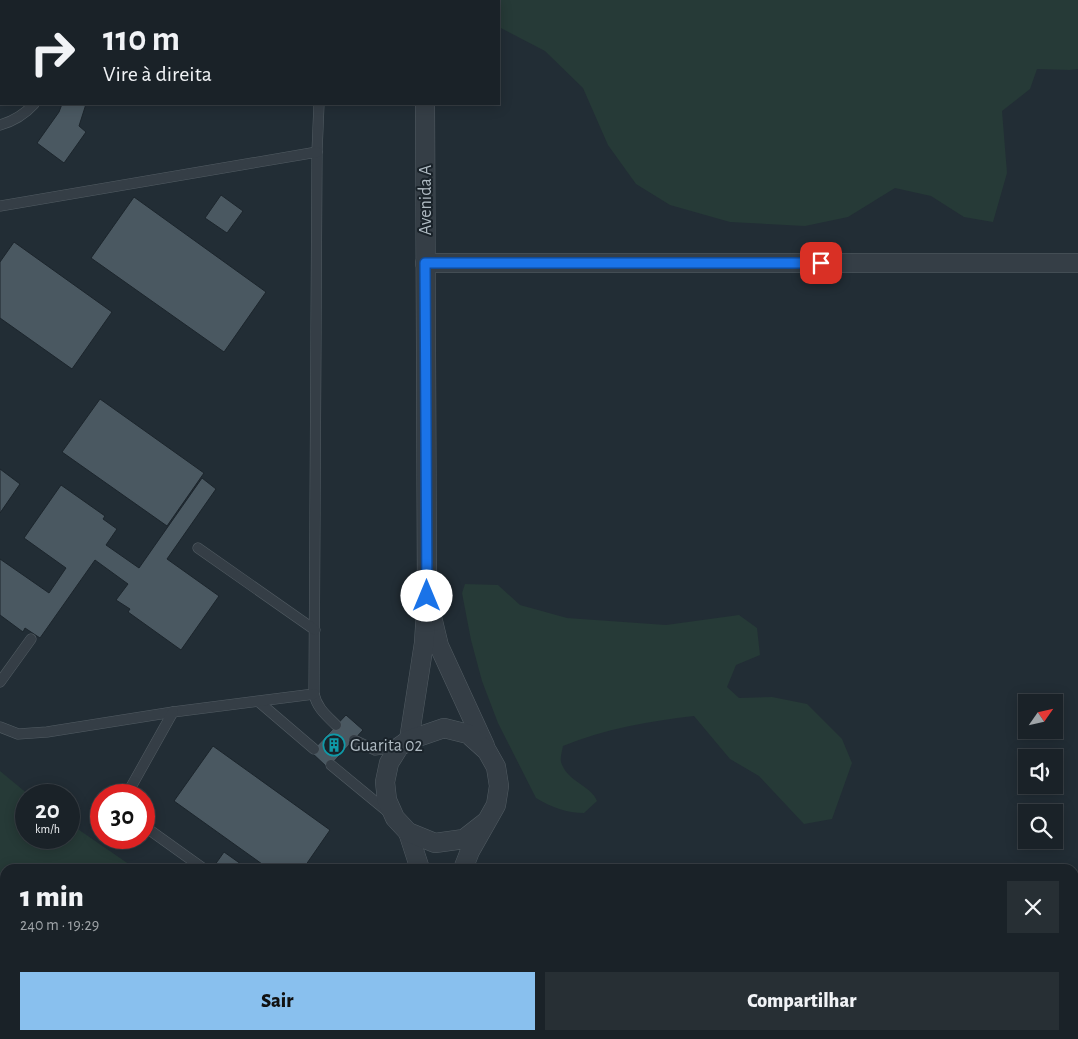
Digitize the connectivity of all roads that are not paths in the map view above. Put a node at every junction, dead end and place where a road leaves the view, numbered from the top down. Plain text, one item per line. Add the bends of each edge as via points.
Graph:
1 (33, 105) edge
2 (319, 105) edge
3 (425, 105) edge
4 (0, 125) edge
5 (317, 152) junction
6 (0, 206) edge
7 (425, 263) junction
8 (1078, 263) edge
9 (198, 548) dead end
10 (427, 596) junction
11 (315, 630) junction
12 (31, 639) dead end
13 (0, 682) edge
14 (314, 694) junction
15 (259, 702) junction
16 (173, 712) junction
17 (336, 725) dead end
18 (0, 727) edge
19 (354, 740) dead end
20 (404, 743) junction
21 (314, 749) dead end
22 (487, 751) junction
23 (331, 765) dead end
24 (133, 784) edge
25 (487, 822) junction
26 (401, 825) junction
27 (155, 834) edge
28 (197, 864) edge
29 (418, 864) edge
30 (464, 864) edge

1 - 4 lane via 13,121
2 - 5 lane
3 - 7 street, Avenida A
5 - 6 lane
5 - 11 lane
7 - 8 street
7 - 10 street, Avenida A
9 - 11 lane
10 - 20 street via 424,644
10 - 22 street via 439,646
11 - 14 lane
12 - 13 lane
14 - 15 lane
14 - 17 lane via 320,710
15 - 16 lane
15 - 21 lane
16 - 18 lane via 47,732 18,734
16 - 24 lane
19 - 20 lane via 375,750
20 - 22 street via 444,728 468,734
20 - 26 street via 389,763 385,782 387,800
22 - 25 street via 496,767 499,786 496,805
23 - 26 lane
25 - 26 street via 464,839 435,843
25 - 30 street
26 - 29 street
27 - 28 lane

